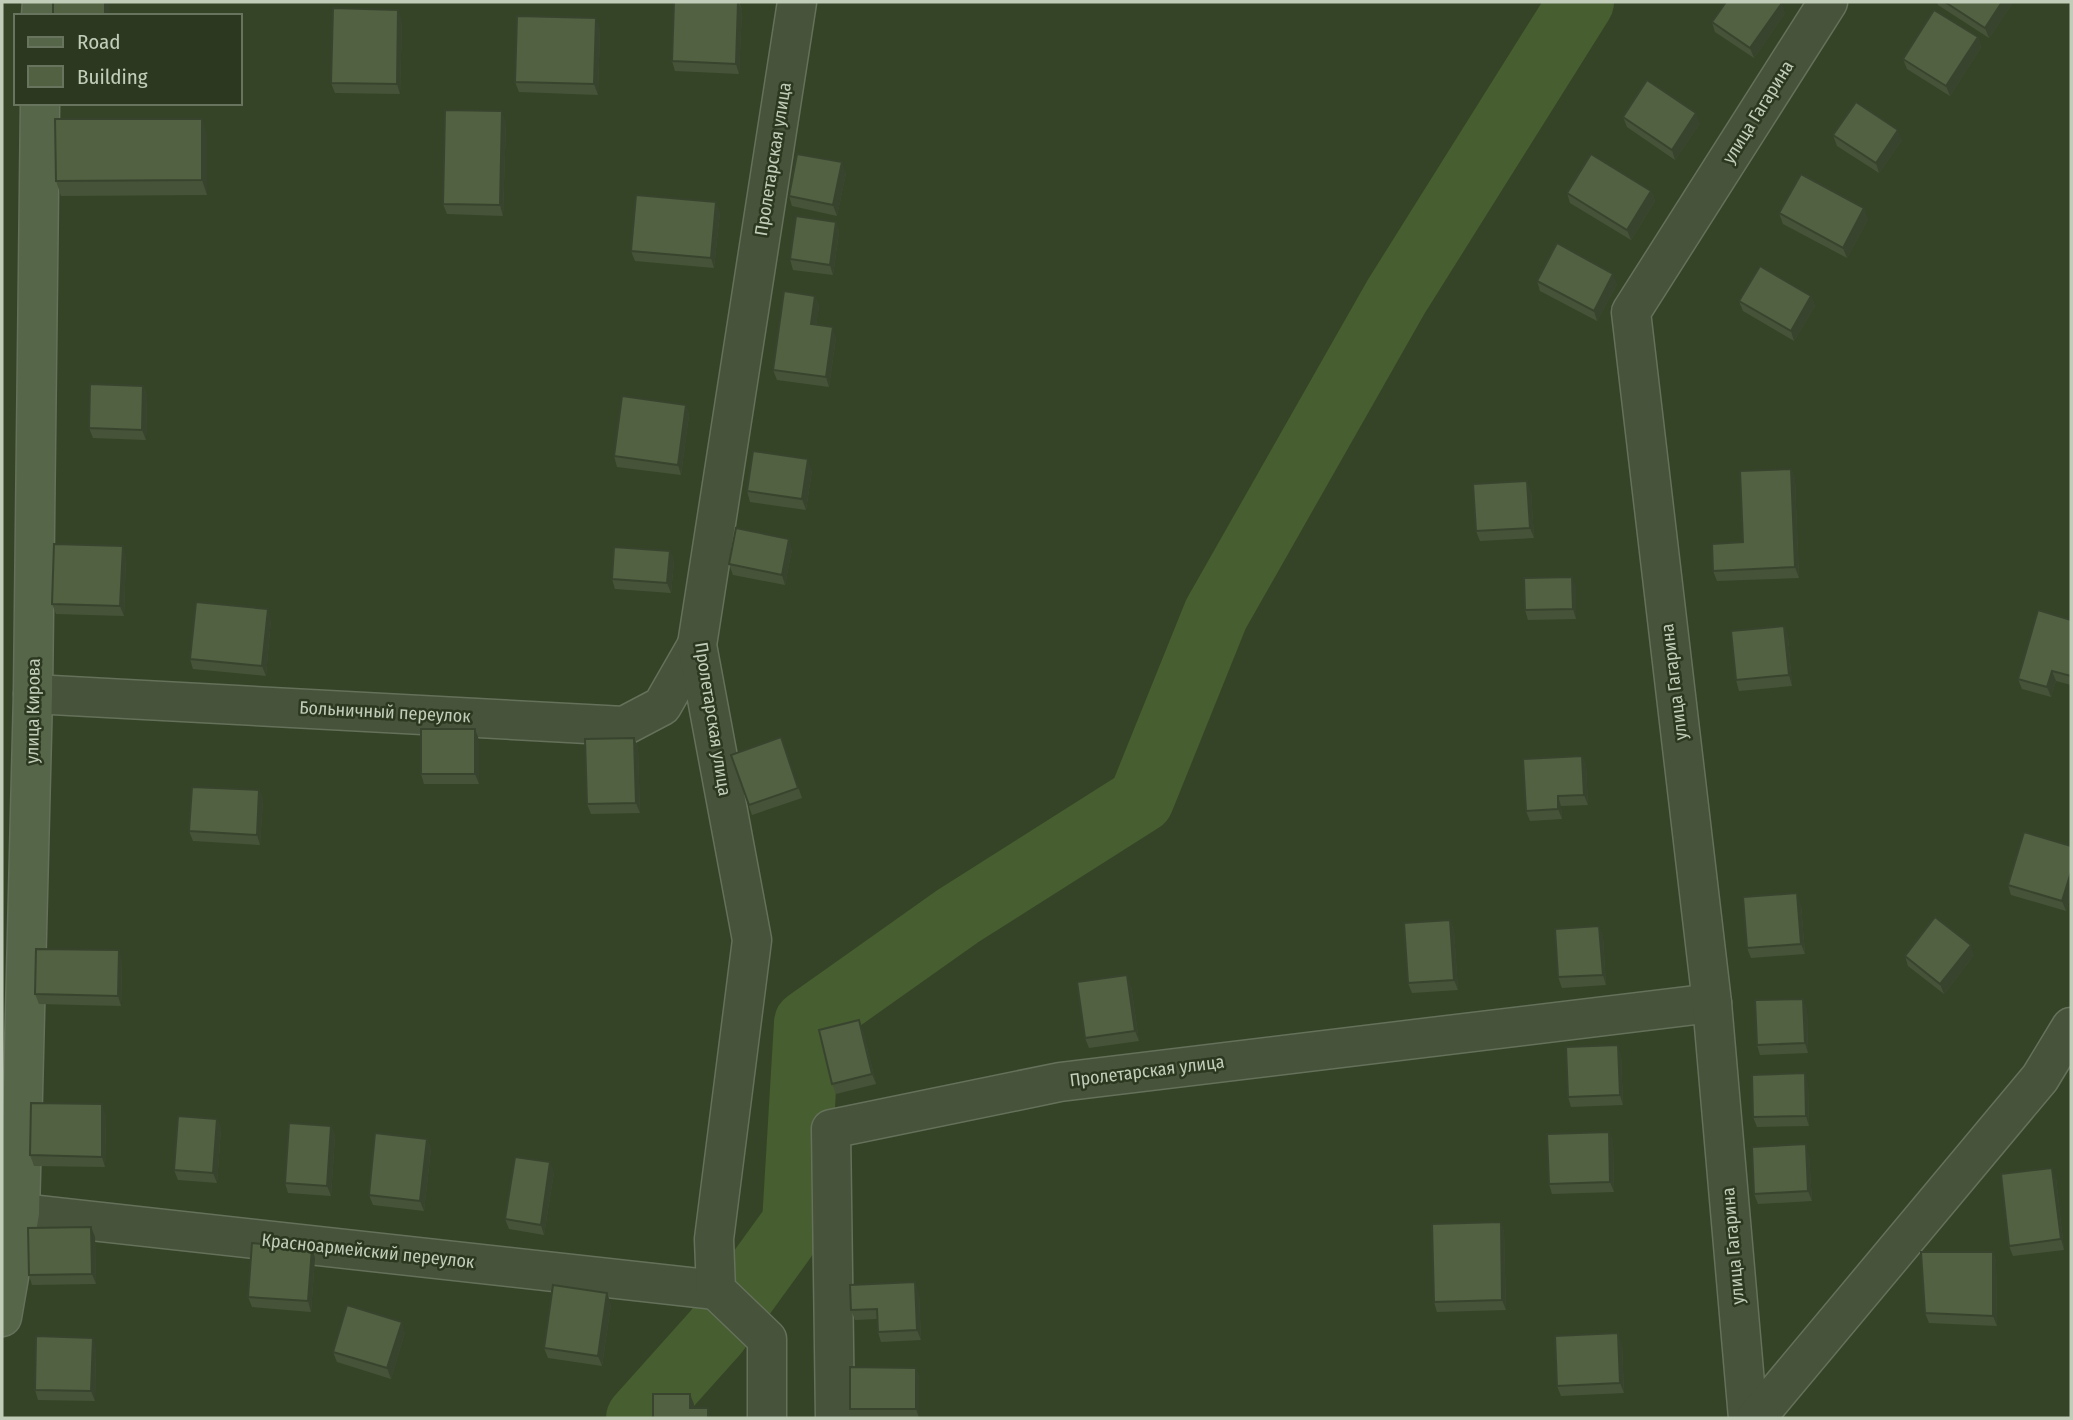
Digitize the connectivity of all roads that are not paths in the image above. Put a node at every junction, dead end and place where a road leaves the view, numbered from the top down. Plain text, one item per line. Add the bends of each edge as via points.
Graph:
1 (797, 2) edge
2 (1828, 2) edge
3 (40, 105) edge
4 (697, 645) junction
5 (33, 694) junction
6 (1712, 1003) junction
7 (2071, 1027) edge
8 (20, 1213) junction
9 (717, 1290) junction
10 (2, 1317) edge
11 (767, 1418) edge
12 (835, 1418) edge
13 (1748, 1418) edge
14 (1756, 1418) edge

1 - 4 street, Пролетарская улица
2 - 6 street, улица Гагарина via 1631,312
3 - 5 street, улица Кирова
4 - 5 street, Больничный переулок via 662,706 624,726
4 - 9 street, Пролетарская улица via 752,940 714,1239
5 - 8 street, улица Кирова
6 - 12 street, Пролетарская улица via 1060,1082 831,1129
6 - 13 street, улица Гагарина
7 - 14 street via 2039,1078
8 - 9 street, Красноармейский переулок
8 - 10 street, улица Кирова
9 - 11 street via 767,1339

